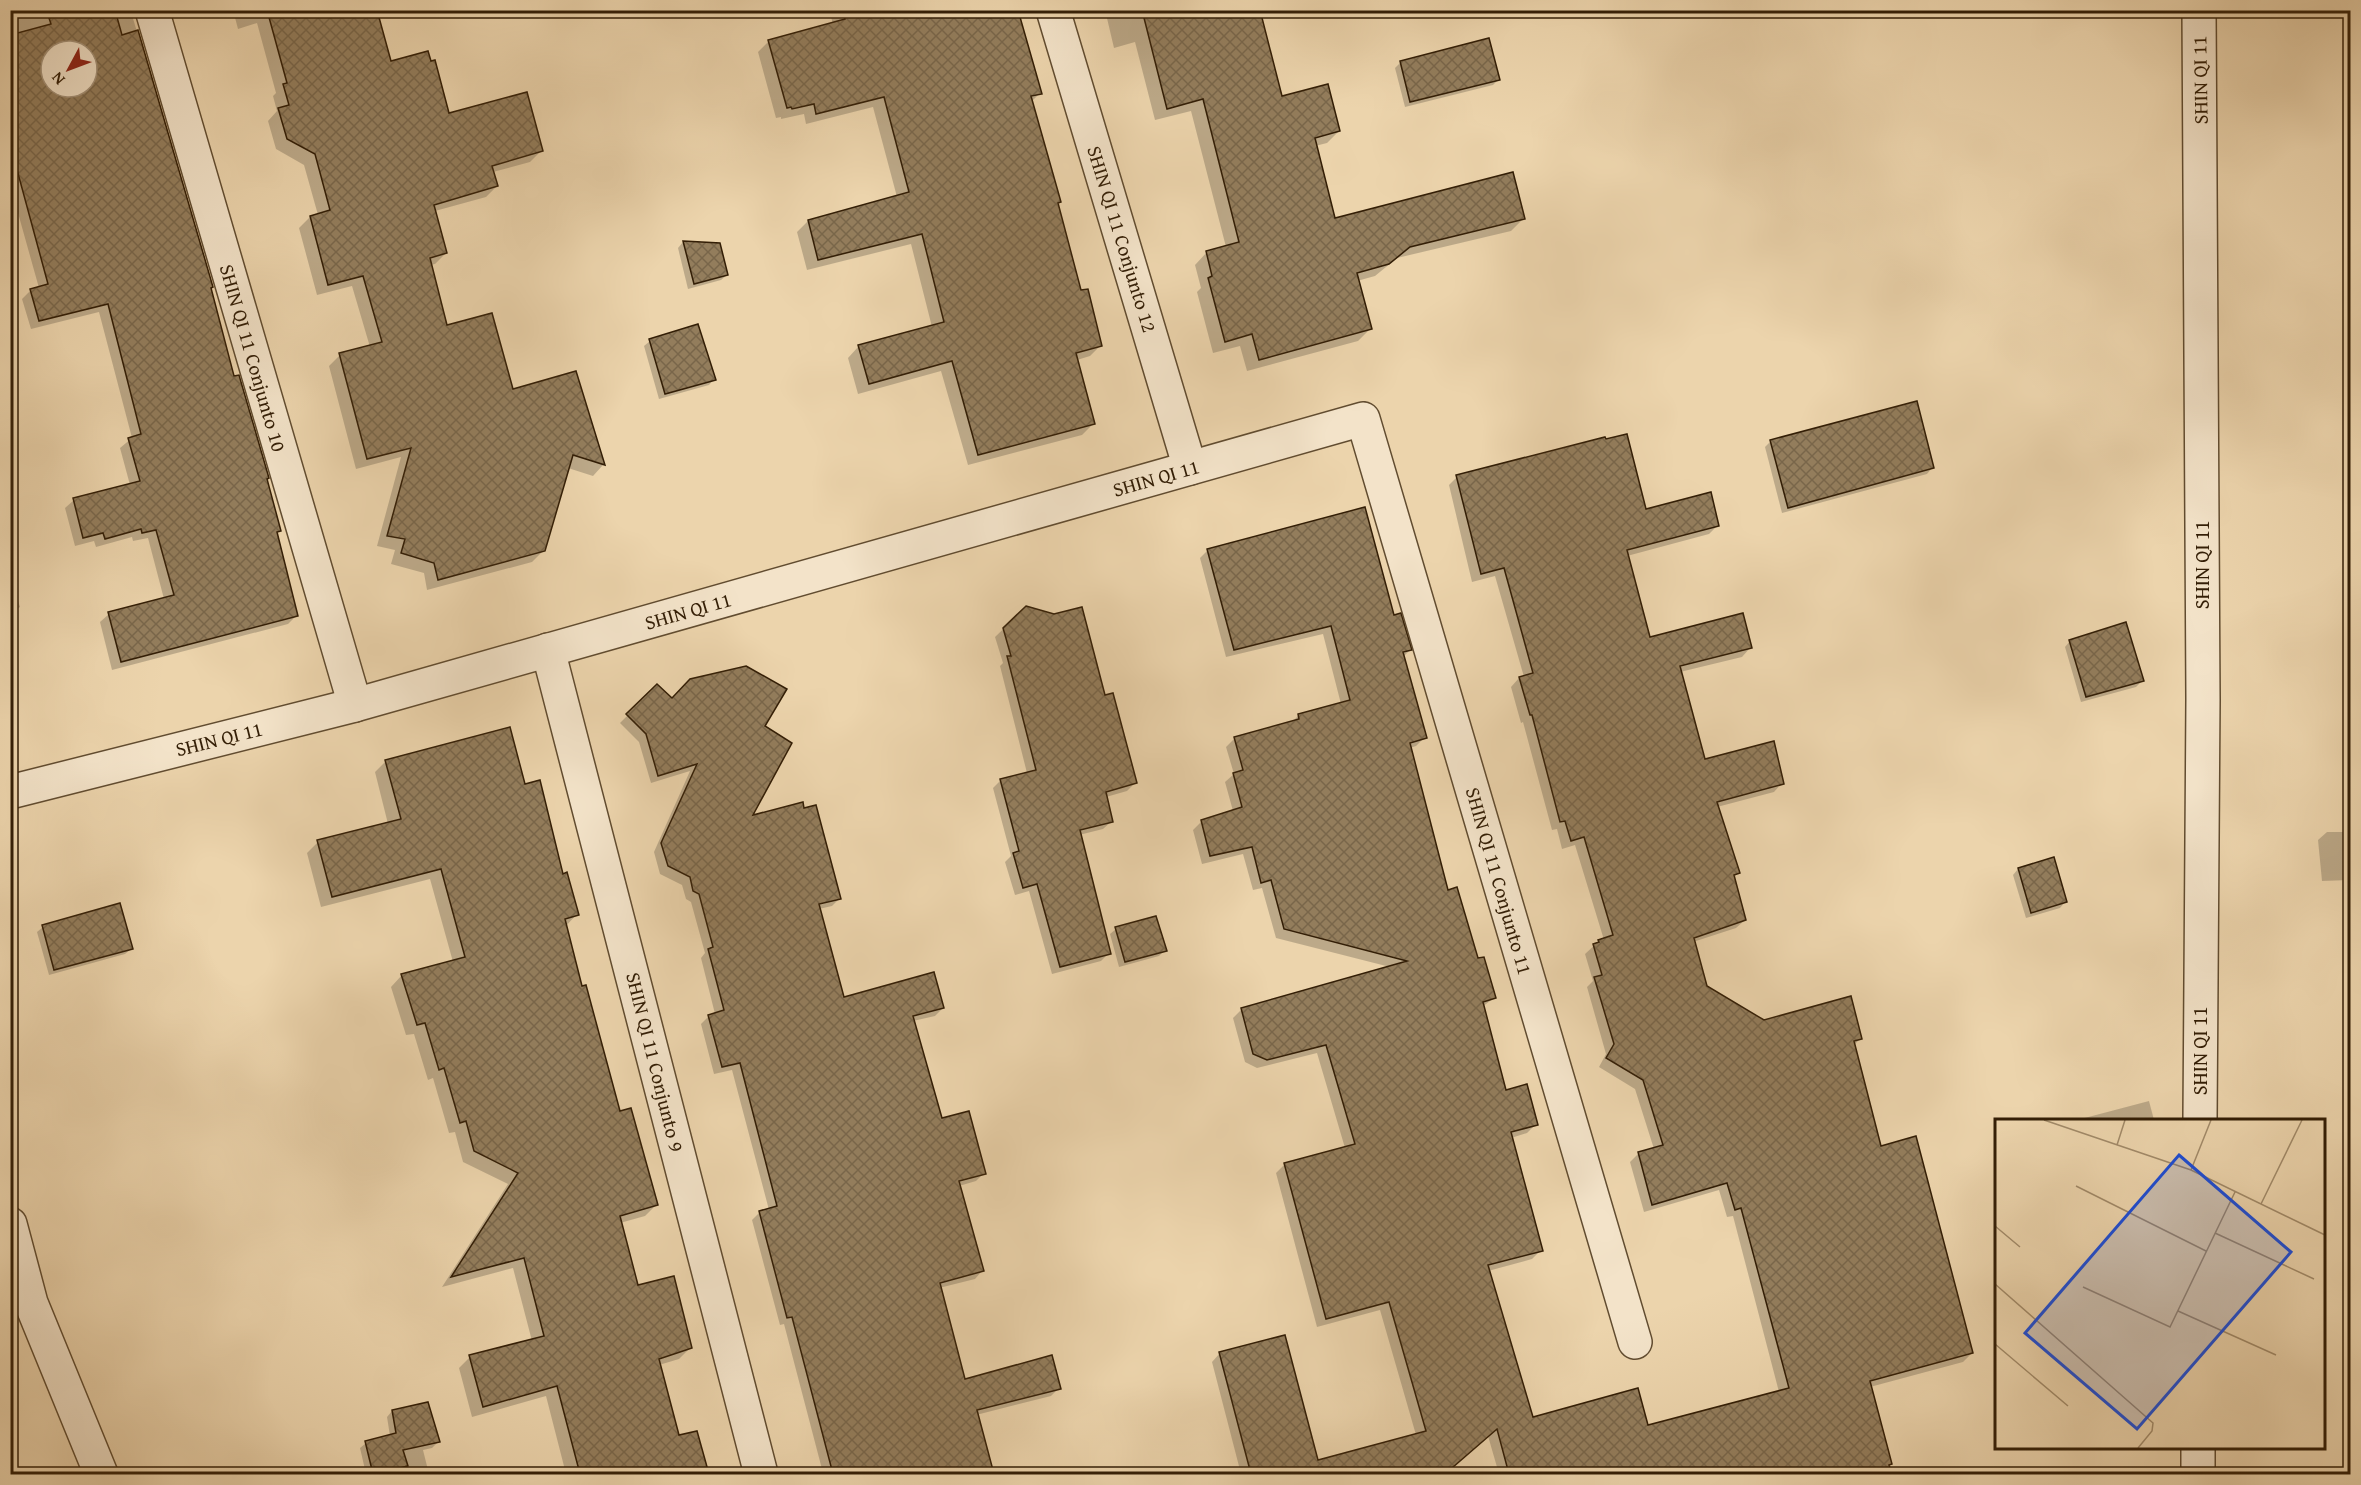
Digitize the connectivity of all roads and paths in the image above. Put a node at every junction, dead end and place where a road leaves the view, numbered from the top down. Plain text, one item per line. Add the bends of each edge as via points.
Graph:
1 (152, 10) edge
2 (1053, 10) edge
3 (2199, 10) edge
4 (1363, 419) joint
5 (1190, 468) junction
6 (548, 650) junction
7 (355, 705) junction
8 (10, 792) edge
9 (2200, 1119) edge
10 (10, 1224) edge
11 (21, 1307) edge
12 (1635, 1342) dead end
13 (2198, 1449) edge
14 (101, 1474) edge
15 (761, 1474) edge
16 (2198, 1474) edge

1 - 7 street, SHIN QI 11 Conjunto 10
2 - 5 street, SHIN QI 11 Conjunto 12
3 - 9 street, SHIN QI 11 via 2203,699
4 - 5 street, SHIN QI 11
4 - 12 street, SHIN QI 11 Conjunto 11
5 - 6 street, SHIN QI 11
6 - 7 street, SHIN QI 11
6 - 15 street, SHIN QI 11 Conjunto 9
7 - 8 street, SHIN QI 11
10 - 11 street
11 - 14 street
13 - 16 street

